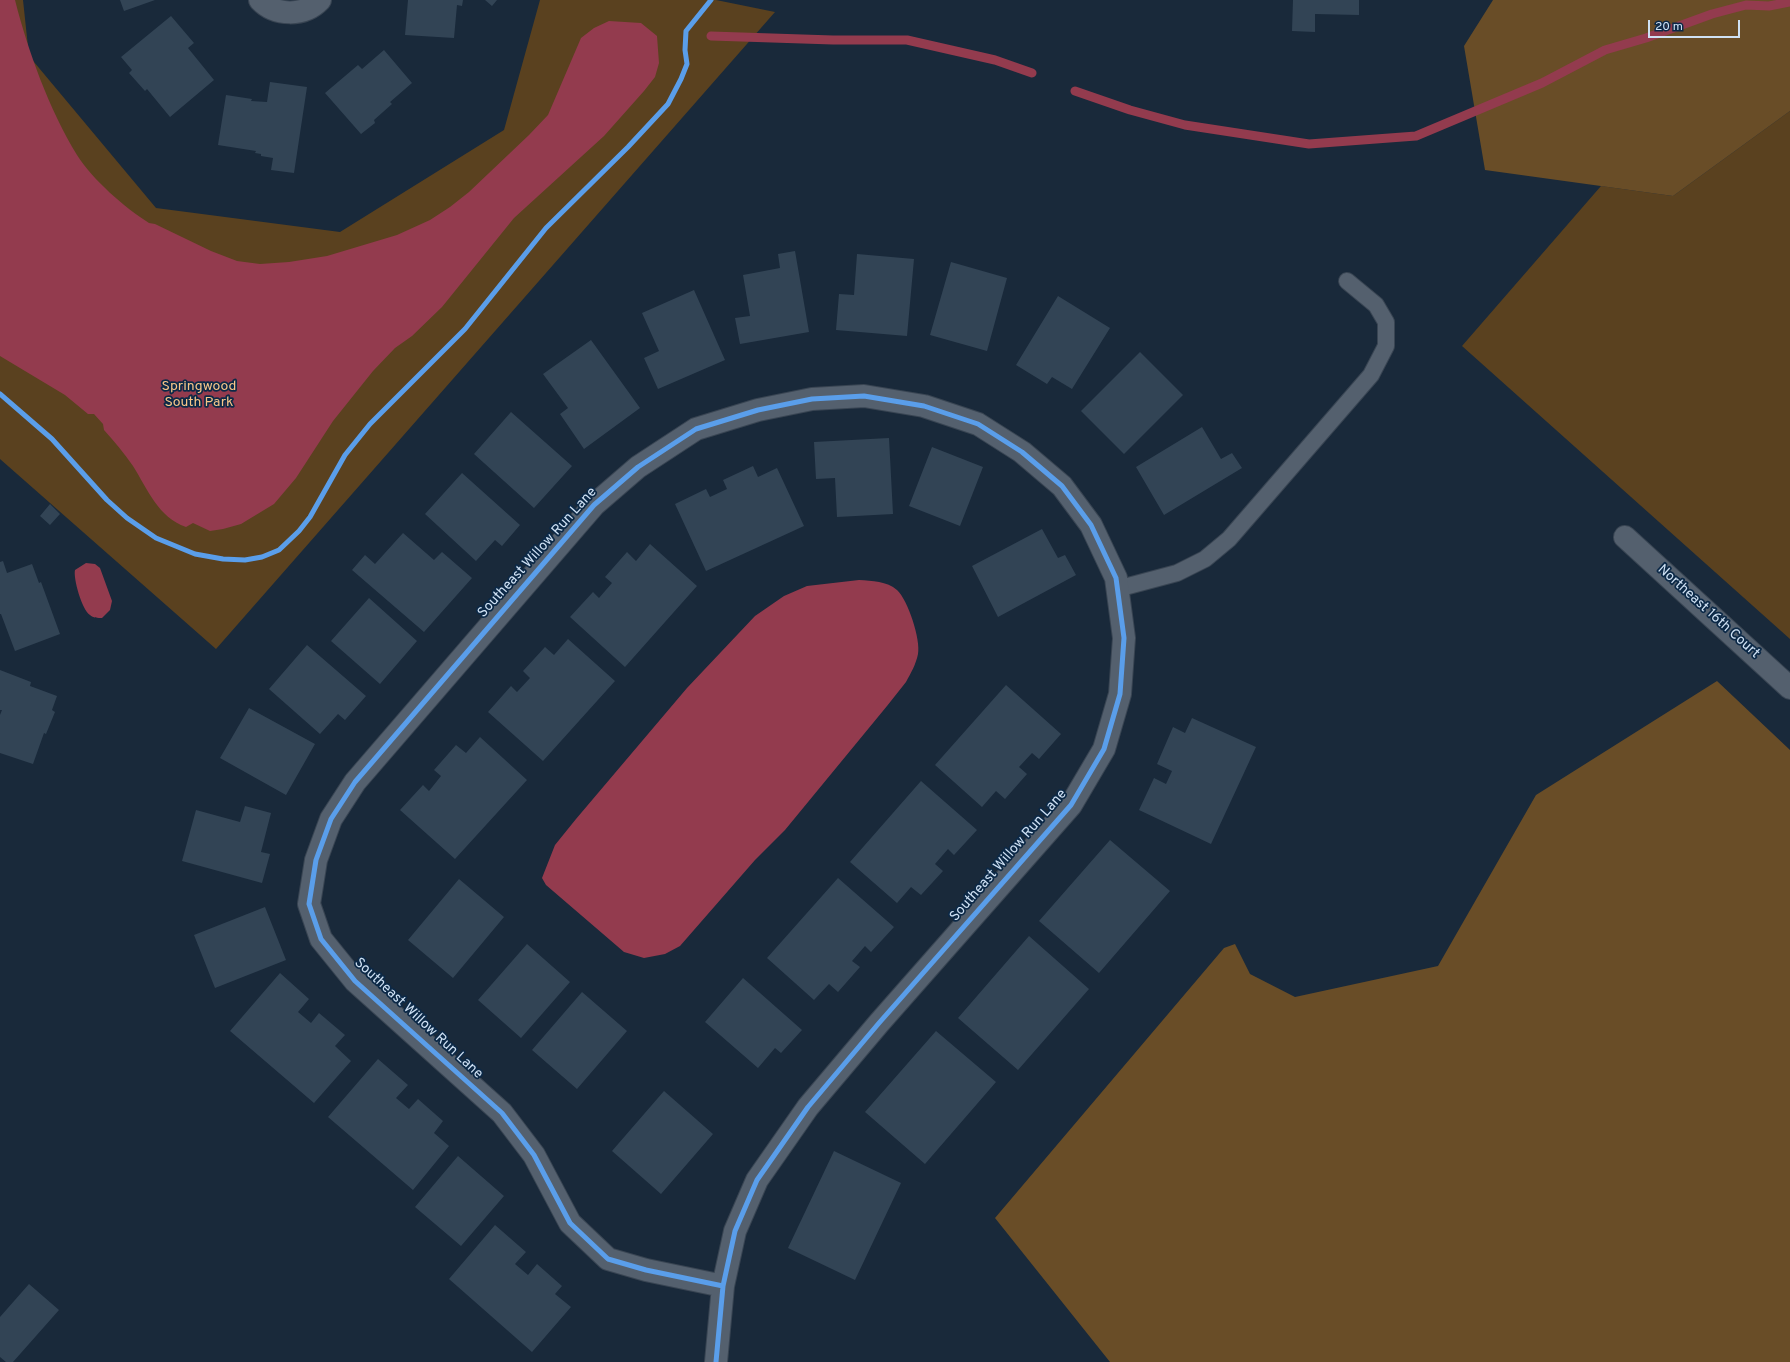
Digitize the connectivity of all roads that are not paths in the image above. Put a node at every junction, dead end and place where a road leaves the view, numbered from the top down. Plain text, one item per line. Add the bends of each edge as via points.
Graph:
1 (260, 0) edge
2 (320, 0) edge
3 (1347, 281) dead end
4 (1626, 537) dead end
5 (1117, 589) junction
6 (1790, 688) edge
7 (723, 1286) junction
8 (716, 1362) edge

1 - 2 street via 271,8 293,13 305,10
3 - 5 lane via 1376,305 1386,322 1386,346 1371,375 1228,538 1205,559 1178,573
4 - 6 street, Northeast 16th Court
5 - 7 street, Southeast Willow Run Lane via 1124,638 1120,694 1104,749 1071,805 808,1107 757,1180 735,1231
5 - 7 street, Southeast Willow Run Lane via 1116,578 1091,526 1062,486 1022,452 978,424 924,406 864,396 812,399 758,410 696,429 638,467 594,505 355,782 331,819 316,860 309,904 321,939 355,981 502,1112 534,1155 570,1223 608,1259 646,1270
7 - 8 street, Southeast Willow Run Lane

